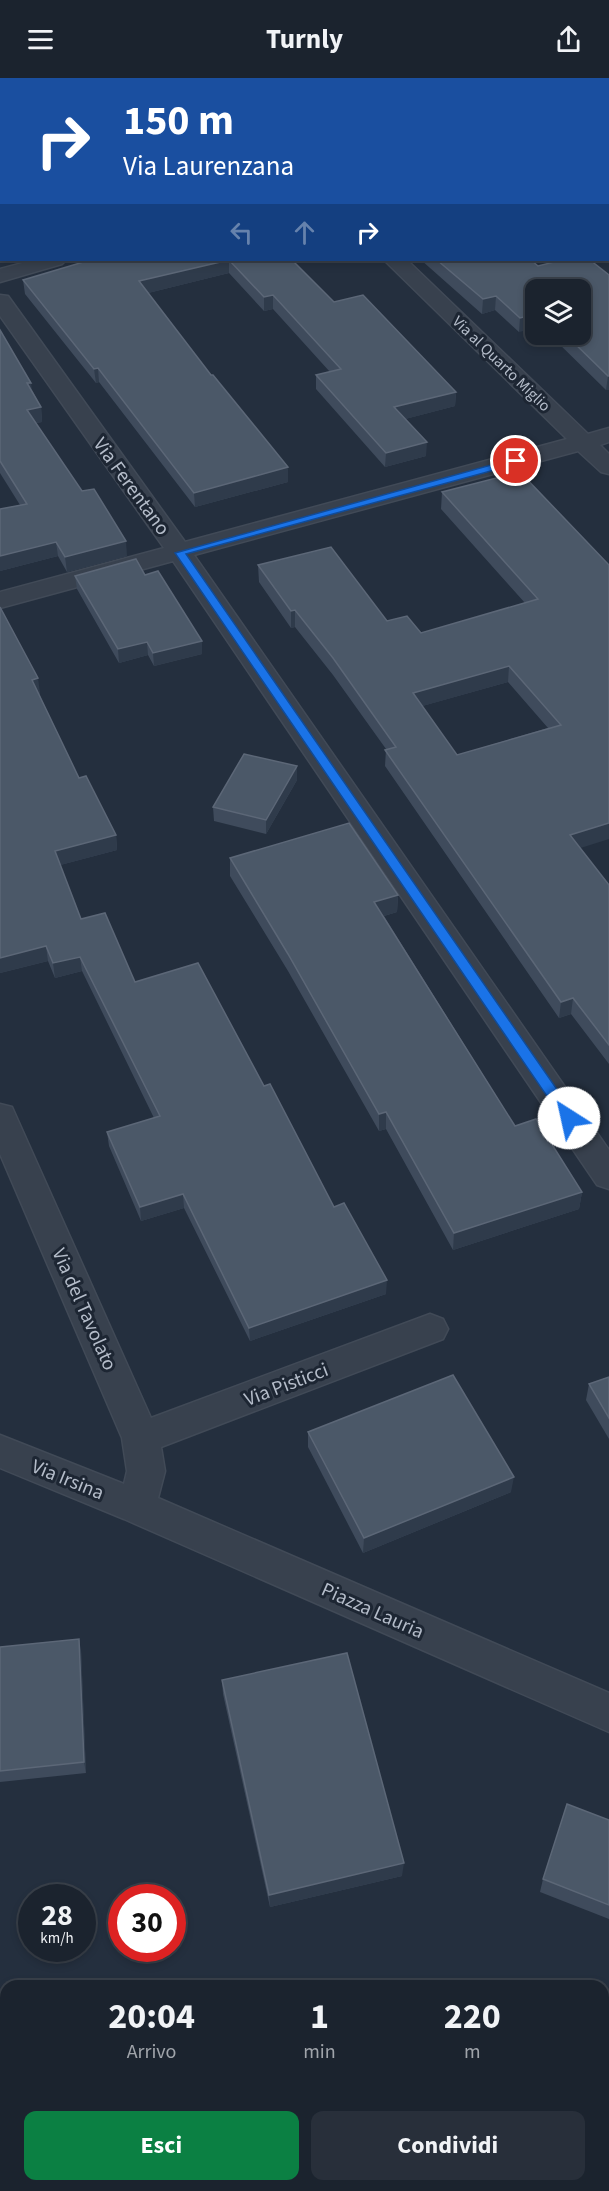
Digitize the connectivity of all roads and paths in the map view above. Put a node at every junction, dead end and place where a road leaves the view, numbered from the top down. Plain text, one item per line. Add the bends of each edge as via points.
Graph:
1 (52, 261) edge
2 (395, 261) edge
3 (0, 276) edge
4 (0, 301) edge
5 (609, 435) edge
6 (584, 442) junction
7 (609, 467) edge
8 (180, 553) junction
9 (0, 600) edge
10 (0, 1116) edge
11 (609, 1176) edge
12 (430, 1329) dead end
13 (141, 1438) junction
14 (0, 1451) edge
15 (136, 1507) junction
16 (609, 1713) edge

1 - 3 street
2 - 6 street, Via al Quarto Miglio
4 - 8 street, Via Ferentano
5 - 6 street
6 - 7 street, Via al Quarto Miglio
6 - 8 street
8 - 9 street
8 - 11 street, Via Ferentano
10 - 13 street, Via del Tavolato
12 - 13 street, Via Pisticci
13 - 15 street, Via del Tavolato via 146,1471
14 - 15 street, Via Irsina
15 - 16 street, Piazza Lauria

